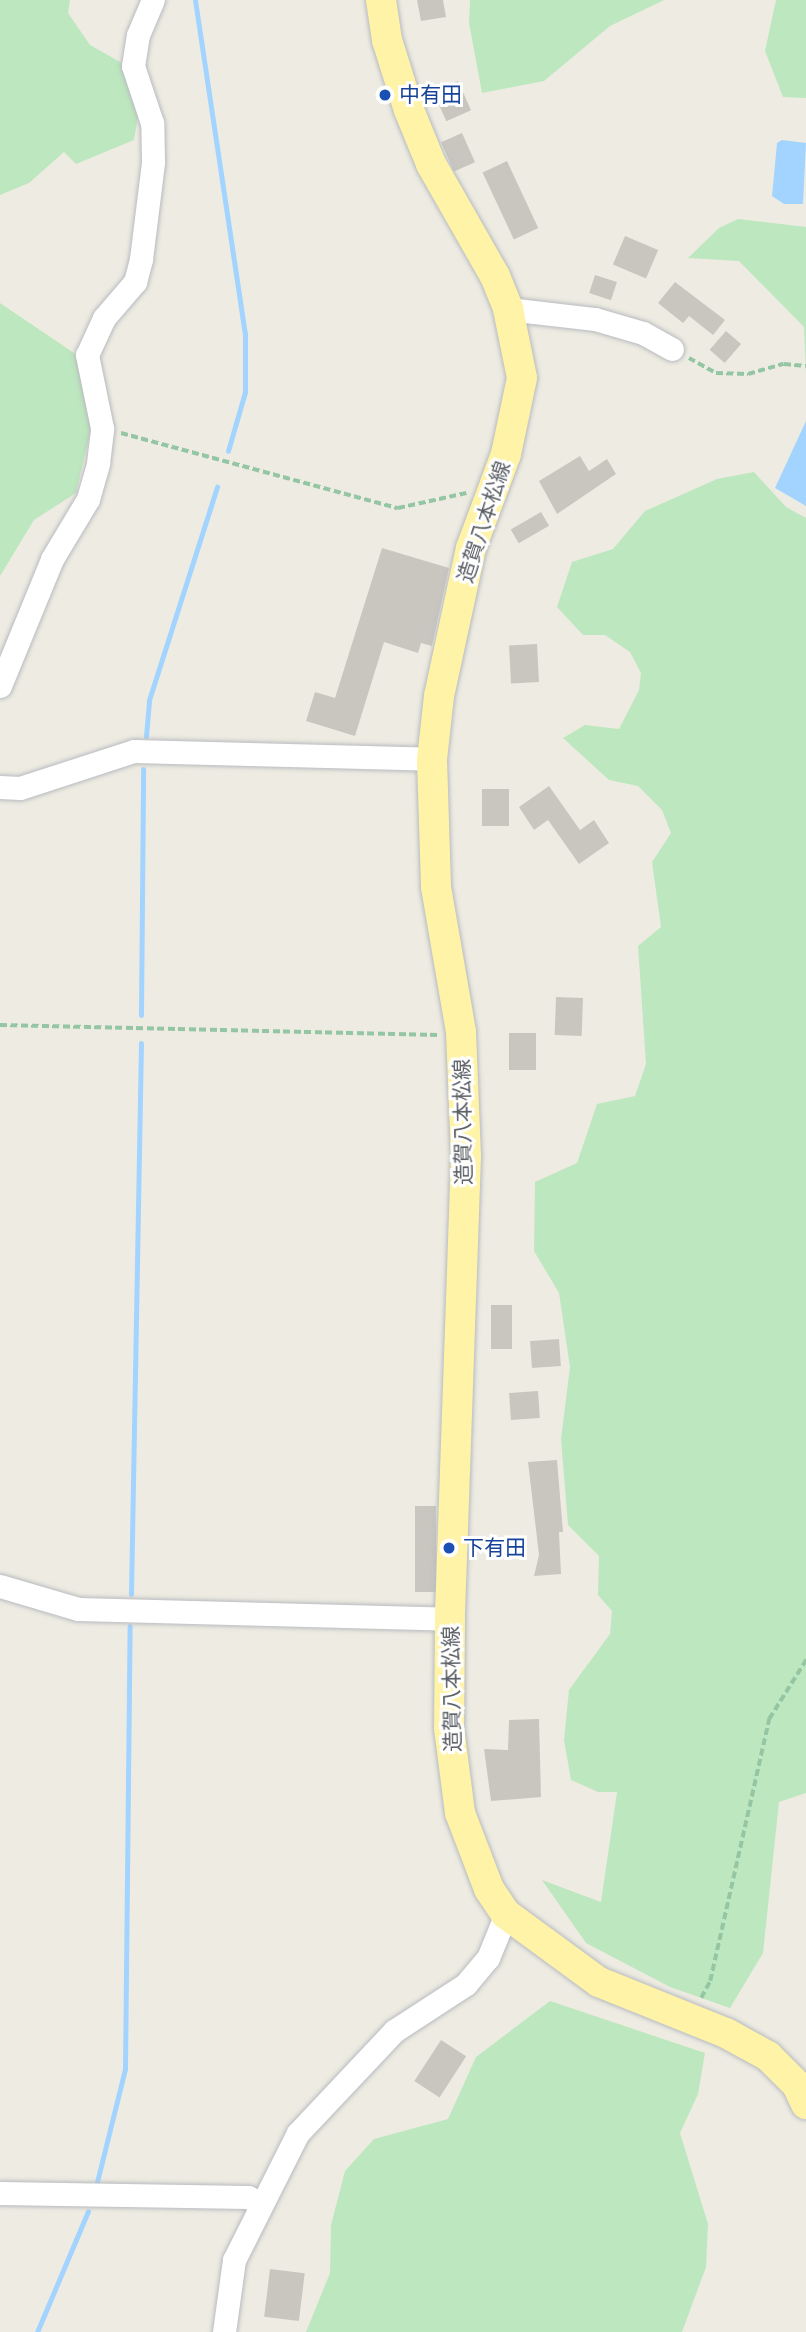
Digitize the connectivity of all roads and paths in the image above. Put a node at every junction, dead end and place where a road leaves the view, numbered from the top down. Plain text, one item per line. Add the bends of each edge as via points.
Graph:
1 (153, 0) edge
2 (381, 0) edge
3 (508, 309) junction
4 (672, 349) joint
5 (806, 366) edge
6 (102, 428) junction
7 (489, 499) junction
8 (0, 686) edge
9 (432, 759) junction
10 (0, 787) edge
11 (0, 1025) edge
12 (461, 1032) junction
13 (0, 1586) edge
14 (450, 1619) junction
15 (806, 1660) edge
16 (506, 1914) junction
17 (692, 2023) junction
18 (803, 2088) edge
19 (0, 2193) edge
20 (260, 2203) junction
21 (224, 2332) edge

1 - 6 street via 138,34 133,66 152,123 153,162 141,259 135,282 104,318 87,355
2 - 3 main road, 造賀八本松線 via 397,74 426,153 495,276
3 - 4 street via 595,319 643,333
3 - 7 main road, 造賀八本松線 via 522,378 516,420
4 - 5 path via 716,373 747,374 784,364
6 - 7 path via 398,508 473,491
6 - 8 street via 88,499 52,559
7 - 9 main road, 造賀八本松線 via 471,548 451,635
9 - 10 street via 134,751 20,788
9 - 12 main road, 造賀八本松線 via 436,887
11 - 12 path via 445,1036
12 - 14 main road, 造賀八本松線 via 466,1156
13 - 14 street via 78,1609
14 - 16 main road, 造賀八本松線 via 449,1728 460,1813 489,1889
15 - 17 path via 769,1719 710,1981
16 - 17 main road, 造賀八本松線 via 600,1982
16 - 20 street via 488,1958 466,1984 394,2031 298,2133
17 - 18 main road, 造賀八本松線 via 726,2033 768,2056
19 - 20 street via 248,2197
20 - 21 street via 233,2260

